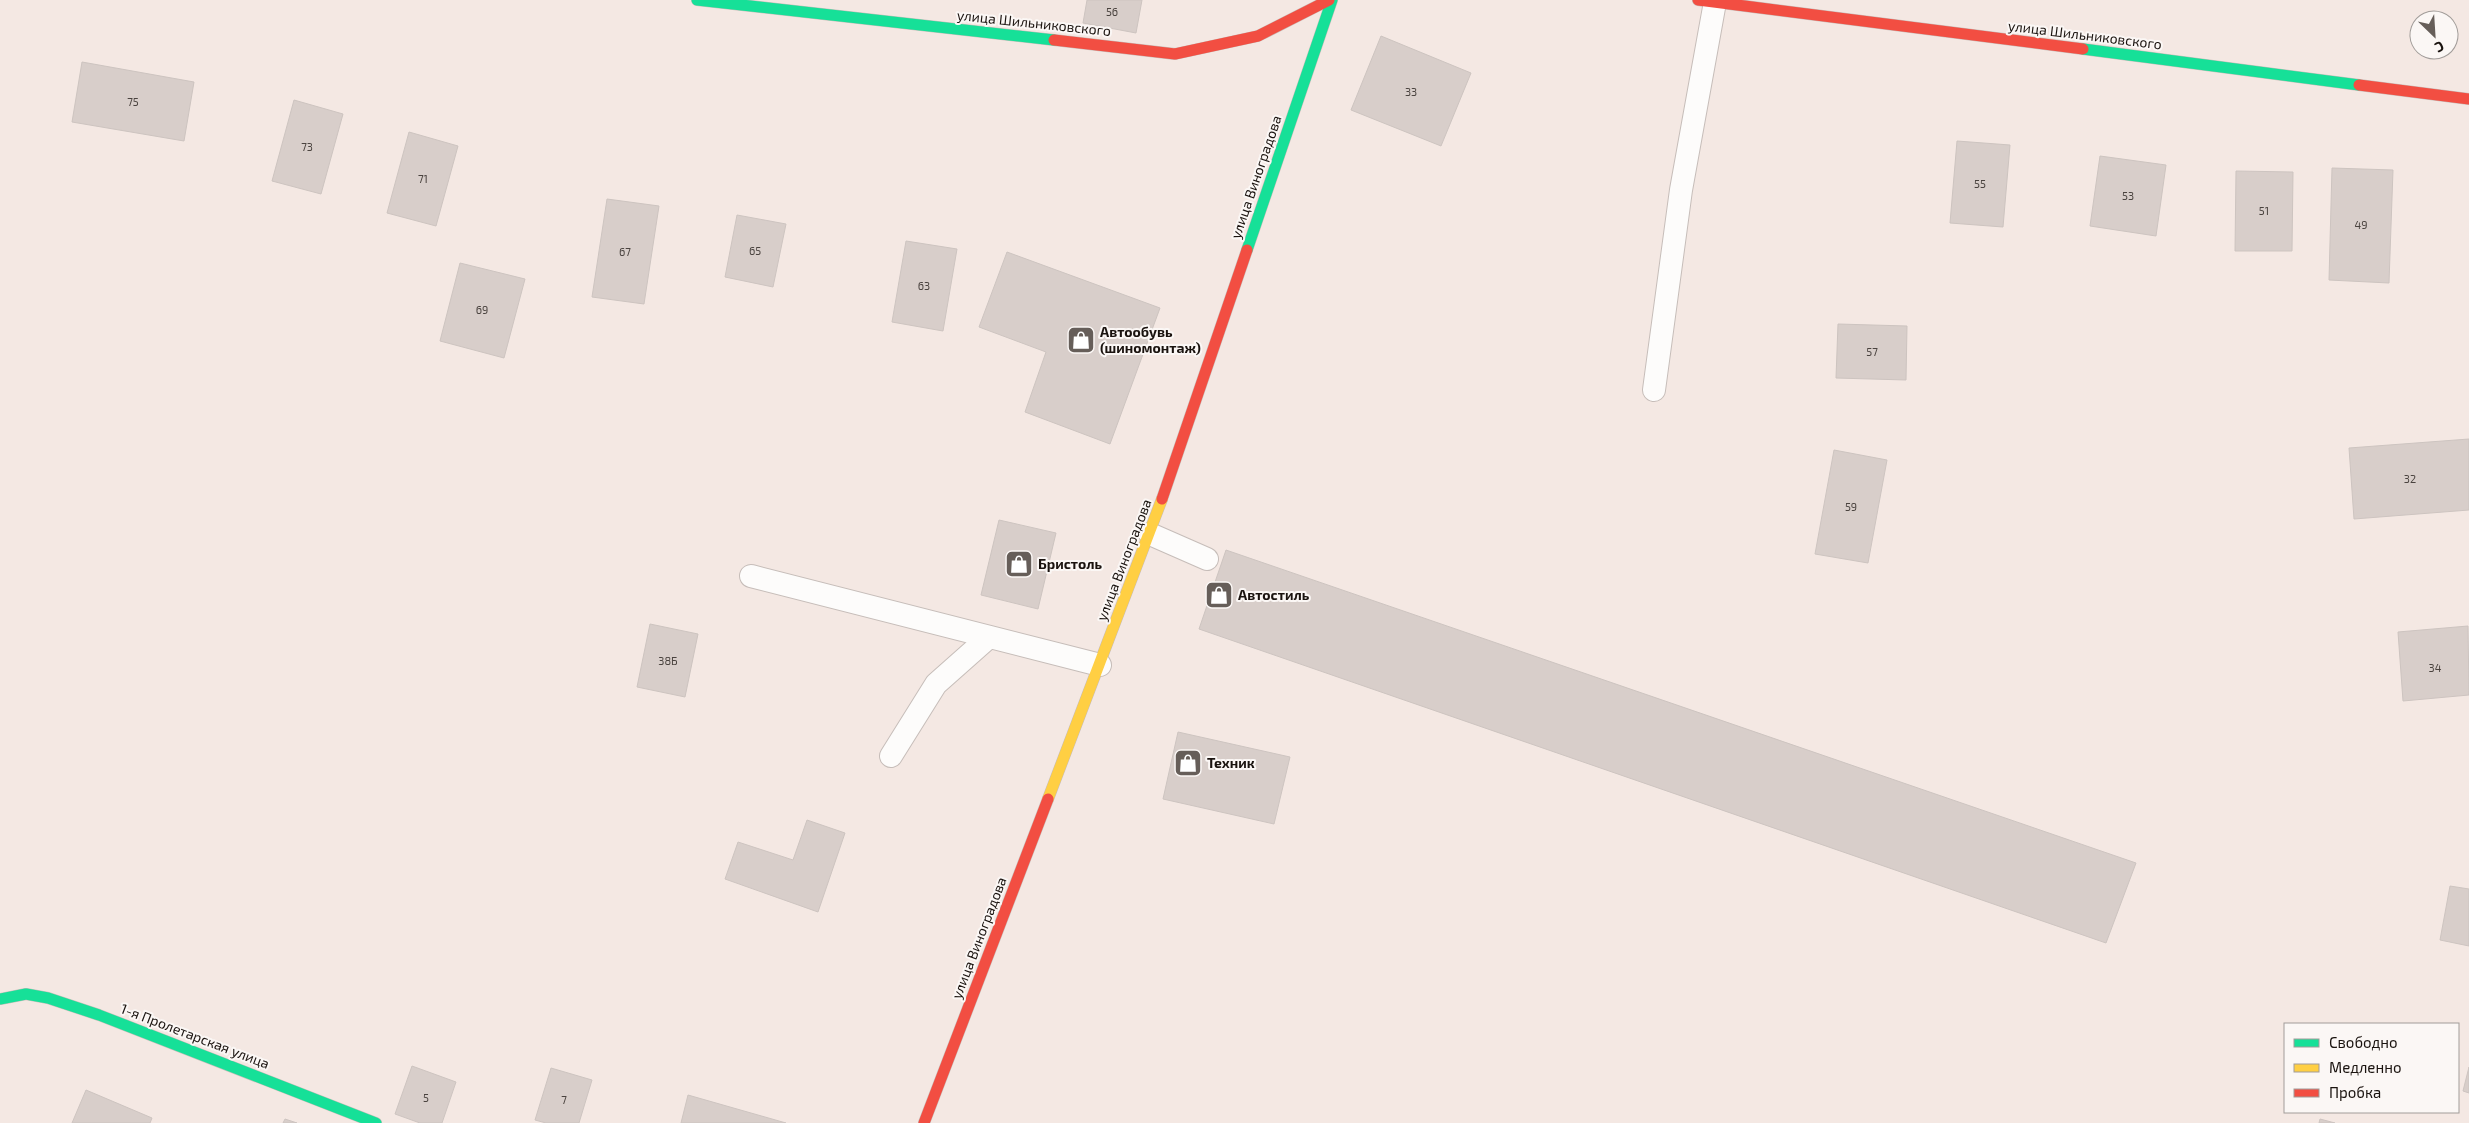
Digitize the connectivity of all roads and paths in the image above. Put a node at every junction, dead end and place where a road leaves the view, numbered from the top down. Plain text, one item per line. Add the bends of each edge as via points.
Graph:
1 (697, 0) edge
2 (1331, 0) edge
3 (1706, 1) edge
4 (2469, 99) edge
5 (1654, 390) dead end
6 (1150, 534) junction
7 (1207, 559) dead end
8 (751, 576) dead end
9 (989, 637) junction
10 (1100, 665) junction
11 (891, 756) dead end
12 (0, 999) edge
13 (376, 1123) edge
14 (924, 1123) edge

1 - 2 street, улица Шильниковского via 1175,54 1258,36
2 - 6 street, улица Виноградова
3 - 4 street, улица Шильниковского
3 - 5 lane
6 - 7 lane
6 - 10 street, улица Виноградова
8 - 9 lane
9 - 10 lane
9 - 11 lane via 936,684
10 - 14 street, улица Виноградова
12 - 13 street, 1-я Пролетарская улица via 26,994 57,1001

